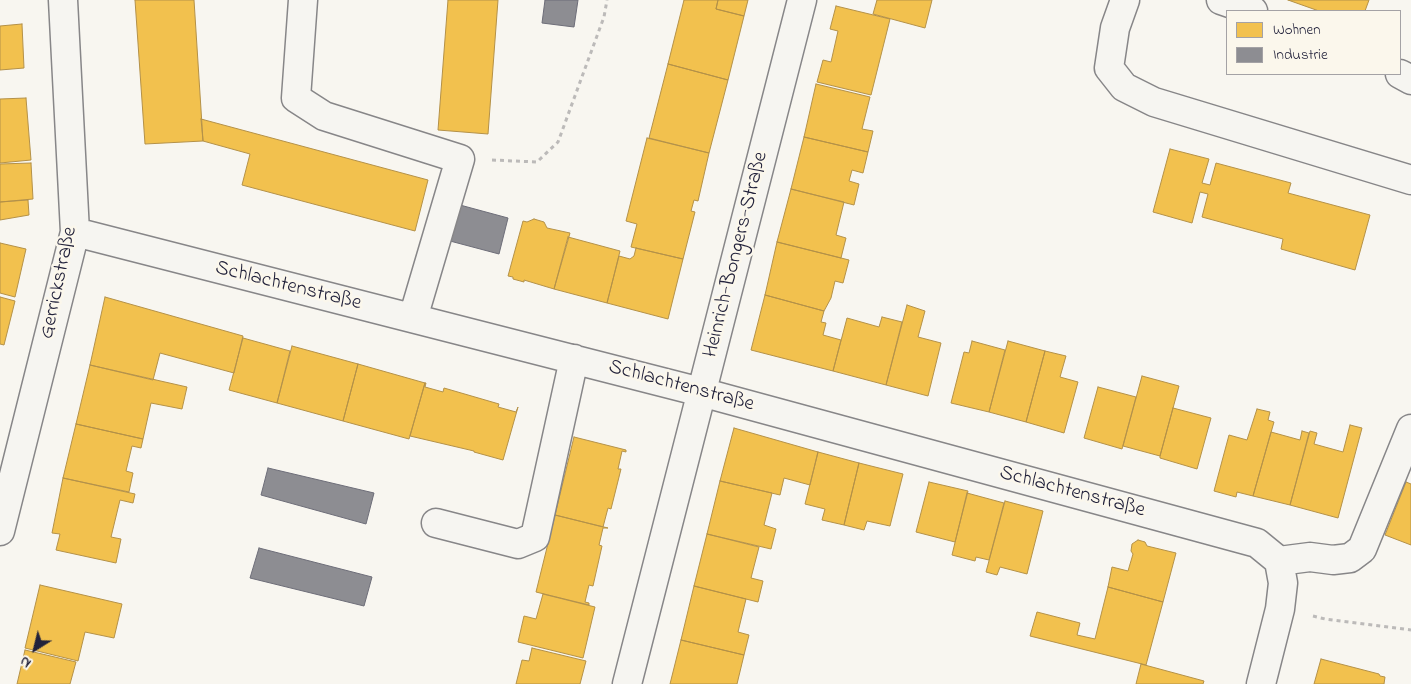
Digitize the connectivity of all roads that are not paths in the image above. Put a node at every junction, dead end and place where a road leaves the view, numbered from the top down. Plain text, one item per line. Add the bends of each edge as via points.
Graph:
1 (63, 0) edge
2 (303, 0) edge
3 (802, 0) edge
4 (1125, 0) edge
5 (1221, 0) edge
6 (1250, 10) edge
7 (1411, 180) edge
8 (75, 232) junction
9 (413, 318) junction
10 (574, 359) junction
11 (701, 392) junction
12 (1411, 429) edge
13 (436, 523) dead end
14 (0, 531) edge
15 (1279, 561) junction
16 (627, 684) edge
17 (1261, 684) edge

1 - 8 street, Gerrickstraße
2 - 9 street via 296,98 324,116 460,159
3 - 11 street, Heinrich-Bongers-Straße
4 - 7 street via 1114,28 1109,68 1124,87 1154,102
5 - 6 street
8 - 9 street, Schlachtenstraße
8 - 14 street, Gerrickstraße
9 - 10 street, Schlachtenstraße
10 - 11 street, Schlachtenstraße
10 - 13 street via 534,537 518,544
11 - 15 street, Schlachtenstraße via 1257,543
11 - 16 street, Heinrich-Bongers-Straße
12 - 15 street via 1362,549 1350,558 1333,560 1310,556
15 - 17 street via 1282,583 1280,609

